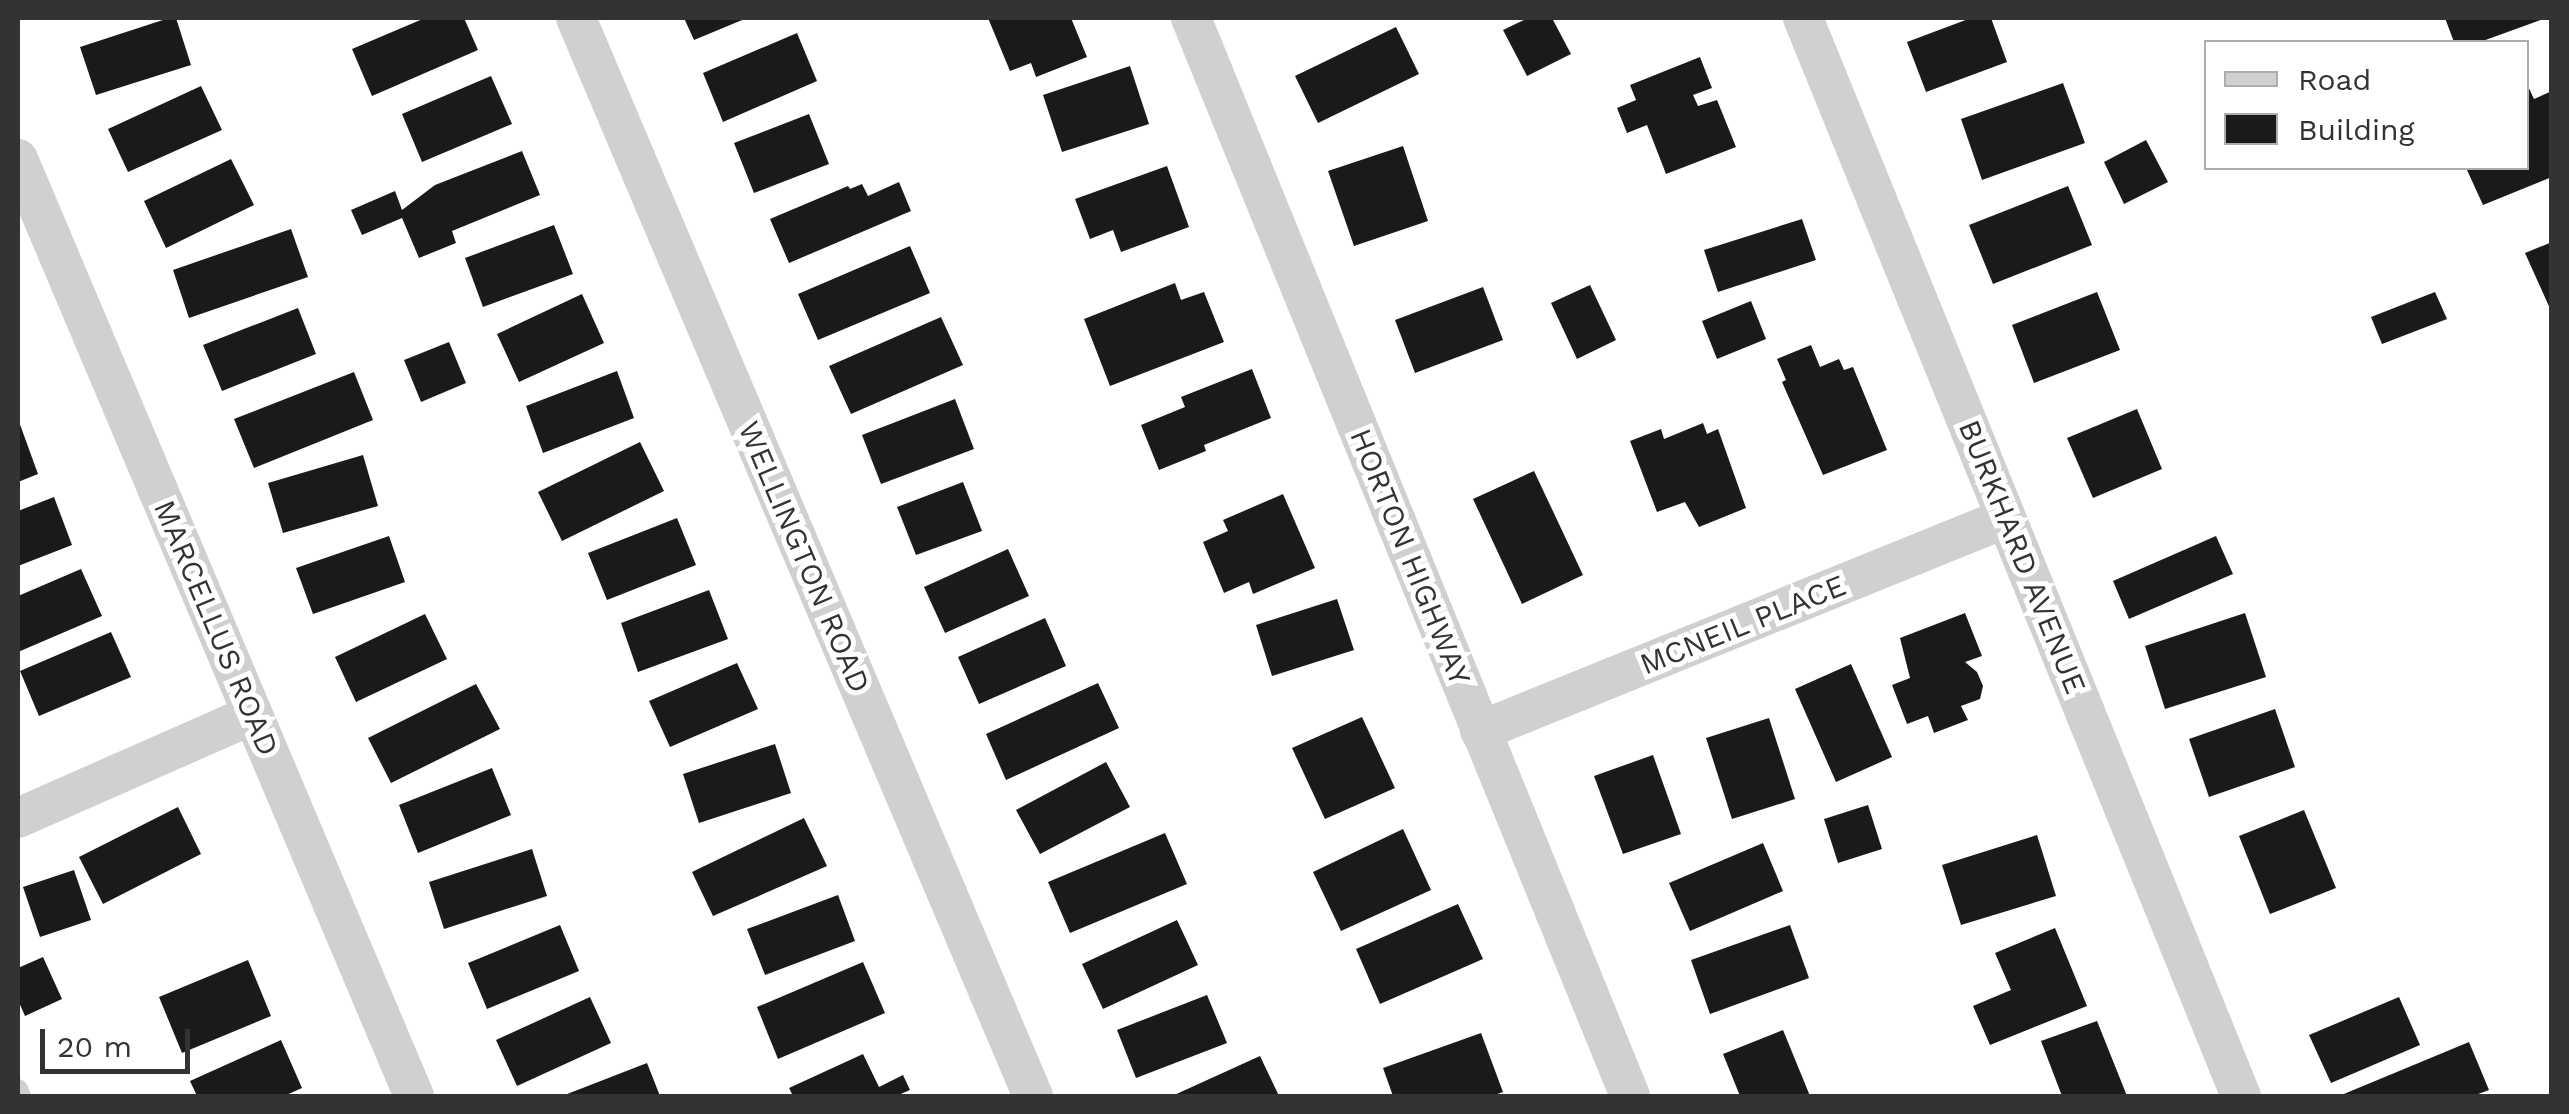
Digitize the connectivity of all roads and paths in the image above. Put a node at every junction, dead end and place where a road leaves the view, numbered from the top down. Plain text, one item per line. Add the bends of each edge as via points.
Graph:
1 (576, 18) edge
2 (1191, 18) edge
3 (1803, 18) edge
4 (18, 159) edge
5 (2006, 518) junction
6 (252, 715) junction
7 (1480, 731) junction
8 (18, 818) edge
9 (18, 1089) edge
10 (21, 1096) edge
11 (414, 1096) edge
12 (1032, 1096) edge
13 (1630, 1096) edge
14 (2241, 1096) edge

1 - 12 street, WELLINGTON ROAD
2 - 7 street, HORTON HIGHWAY
3 - 5 street, BURKHARD AVENUE
4 - 6 street, MARCELLUS ROAD
5 - 7 street, MCNEIL PLACE
5 - 14 street, BURKHARD AVENUE
6 - 8 street
6 - 11 street, MARCELLUS ROAD
7 - 13 street, HORTON HIGHWAY
9 - 10 lane

